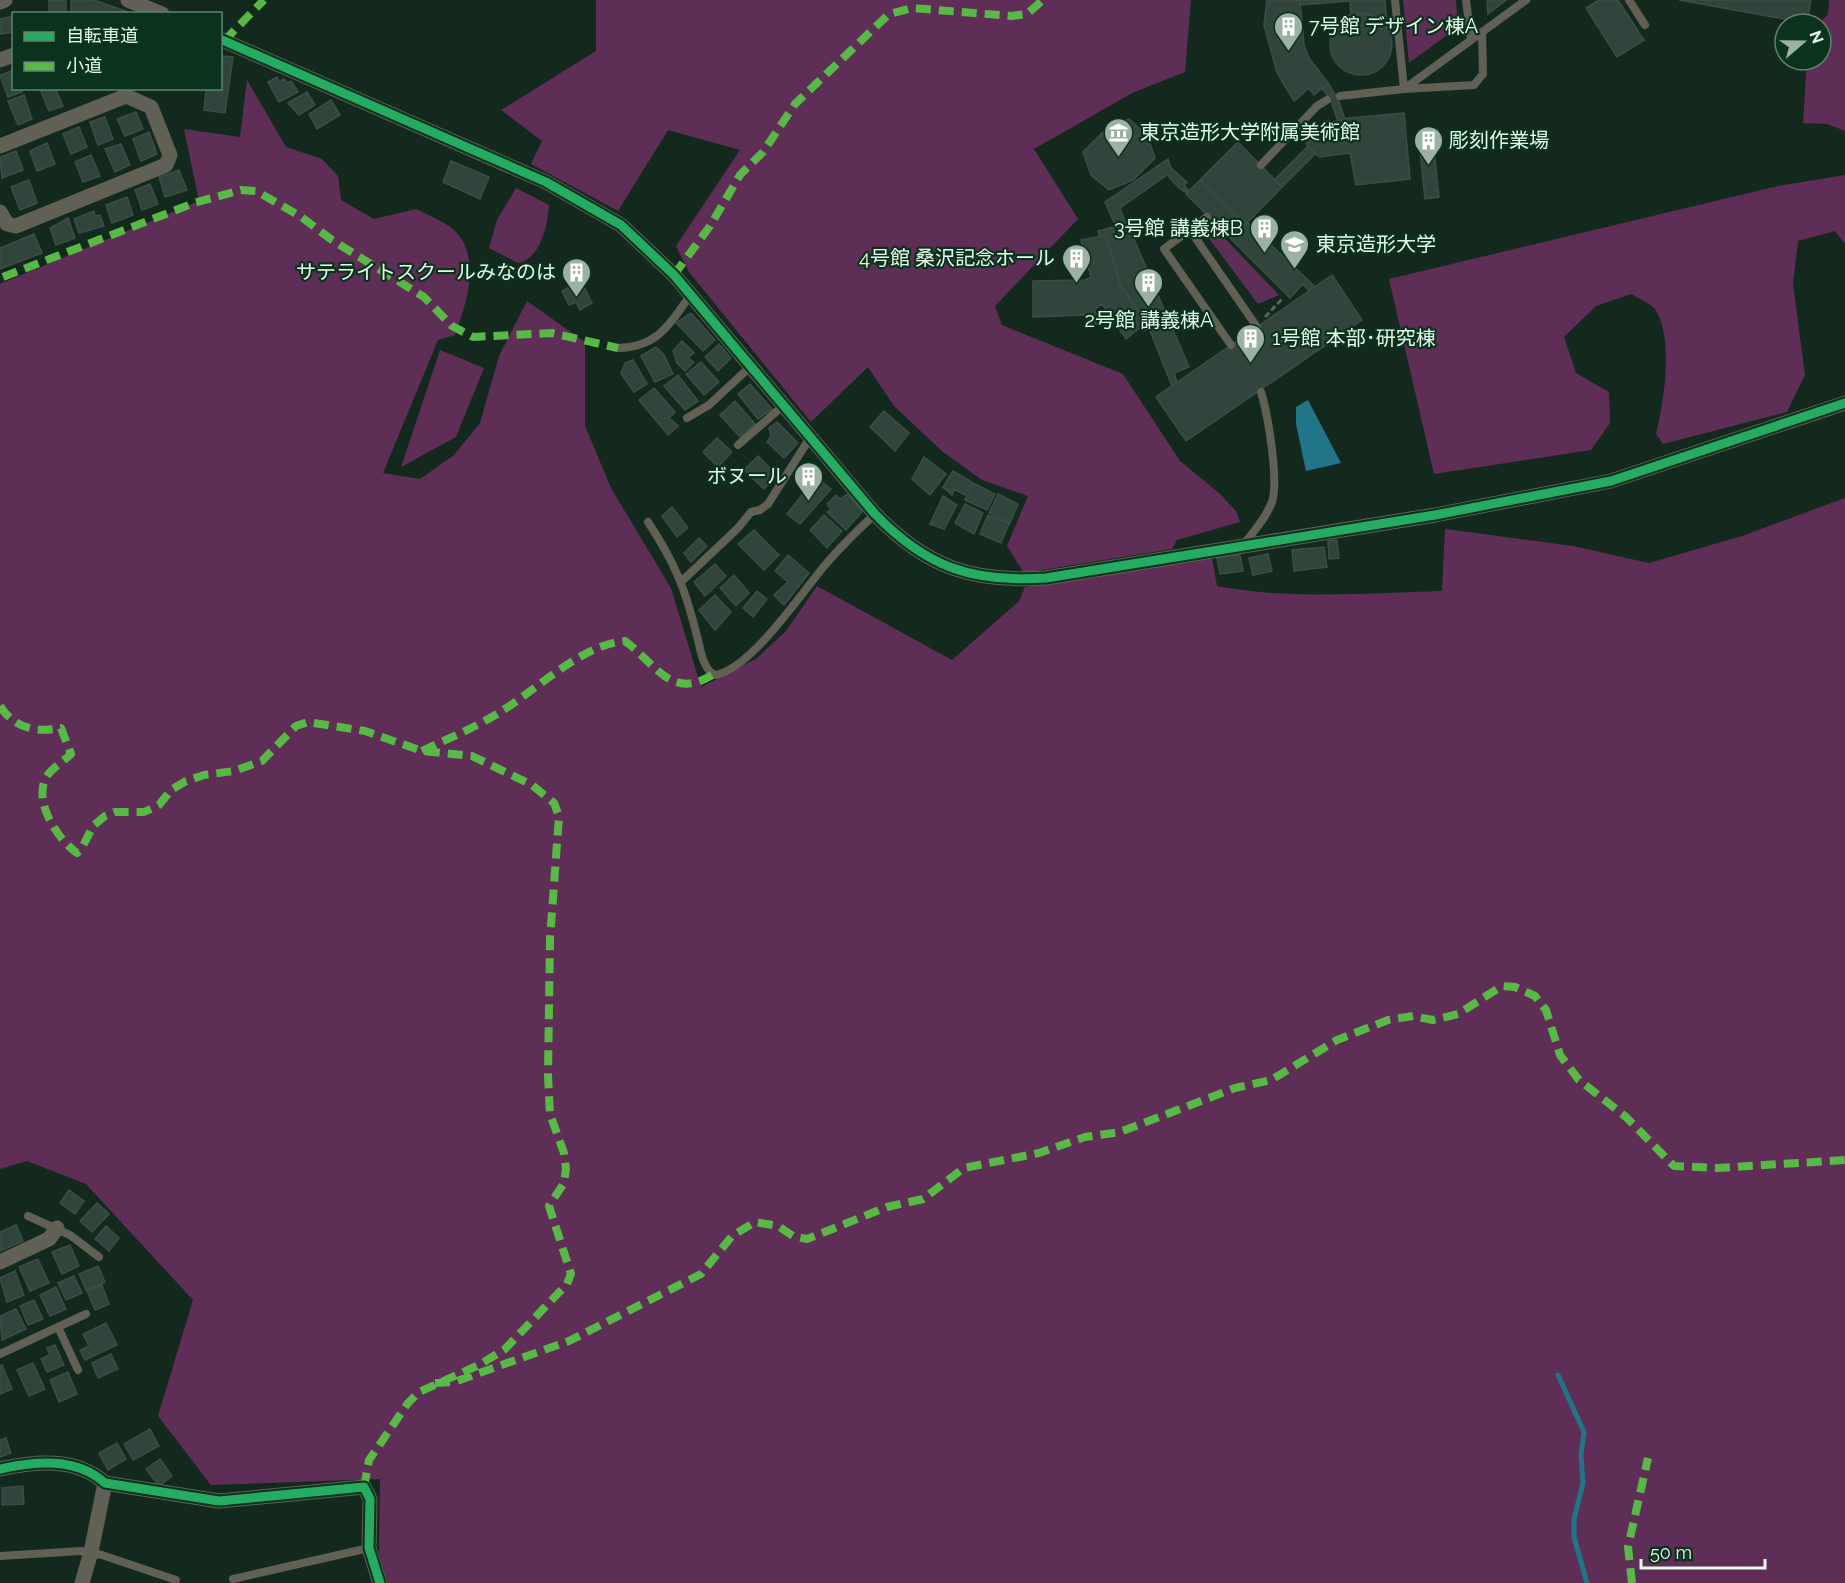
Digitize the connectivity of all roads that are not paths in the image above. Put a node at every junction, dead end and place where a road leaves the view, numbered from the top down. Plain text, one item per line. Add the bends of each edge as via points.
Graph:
1 (5, 0) edge
2 (128, 0) edge
3 (1395, 0) edge
4 (1466, 0) edge
5 (1526, 0) edge
6 (1629, 0) edge
7 (0, 2) edge
8 (157, 12) edge
9 (1645, 25) dead end
10 (1482, 32) junction
11 (222, 40) edge
12 (1471, 40) junction
13 (1404, 89) junction
14 (1340, 96) dead end
15 (1328, 100) dead end
16 (0, 146) edge
17 (1261, 165) dead end
18 (0, 212) edge
19 (1208, 217) dead end
20 (1190, 230) junction
21 (691, 294) junction
22 (1257, 327) dead end
23 (1231, 345) dead end
24 (618, 348) dead end
25 (752, 365) junction
26 (1261, 392) dead end
27 (1845, 403) edge
28 (784, 405) junction
29 (687, 418) dead end
30 (811, 436) junction
31 (738, 445) dead end
32 (875, 514) junction
33 (648, 522) dead end
34 (1244, 544) junction
35 (682, 581) junction
36 (28, 1216) dead end
37 (57, 1228) junction
38 (99, 1257) dead end
39 (0, 1262) edge
40 (86, 1314) dead end
41 (58, 1327) junction
42 (0, 1354) edge
43 (78, 1370) dead end
44 (0, 1469) edge
45 (105, 1483) junction
46 (369, 1548) junction
47 (91, 1552) junction
48 (0, 1556) edge
49 (233, 1579) dead end
50 (176, 1580) dead end
51 (82, 1583) edge
52 (380, 1583) edge

1 - 7 street
2 - 8 street
3 - 13 lane
4 - 12 lane
5 - 10 lane
6 - 9 lane
10 - 12 lane
10 - 13 lane via 1480,81 1474,85
11 - 21 street via 546,182 594,207 636,237
12 - 13 lane
13 - 14 lane
15 - 17 lane via 1317,106
16 - 18 street via 126,96 151,107 170,155 166,165 16,226 7,224
19 - 20 lane
20 - 22 lane
20 - 23 lane via 1164,249
21 - 24 lane via 668,326 650,342
21 - 25 street
25 - 28 street
25 - 29 lane via 709,405
26 - 34 lane via 1270,440 1273,499
27 - 34 street via 1611,481 1435,515
28 - 30 street
28 - 31 lane
30 - 32 street
30 - 35 lane via 768,504 751,512
32 - 34 street via 900,540 941,564 1018,580
32 - 35 lane via 826,564 753,651 720,675 712,675 707,668
33 - 35 lane
36 - 37 lane
37 - 38 lane
37 - 39 street via 49,1239
40 - 41 lane
41 - 42 lane
41 - 43 lane
44 - 45 street via 28,1463 68,1464 96,1475
45 - 46 street via 219,1501 364,1487 370,1499
45 - 47 street
46 - 49 lane
46 - 52 street
47 - 48 lane
47 - 50 lane
47 - 51 street

